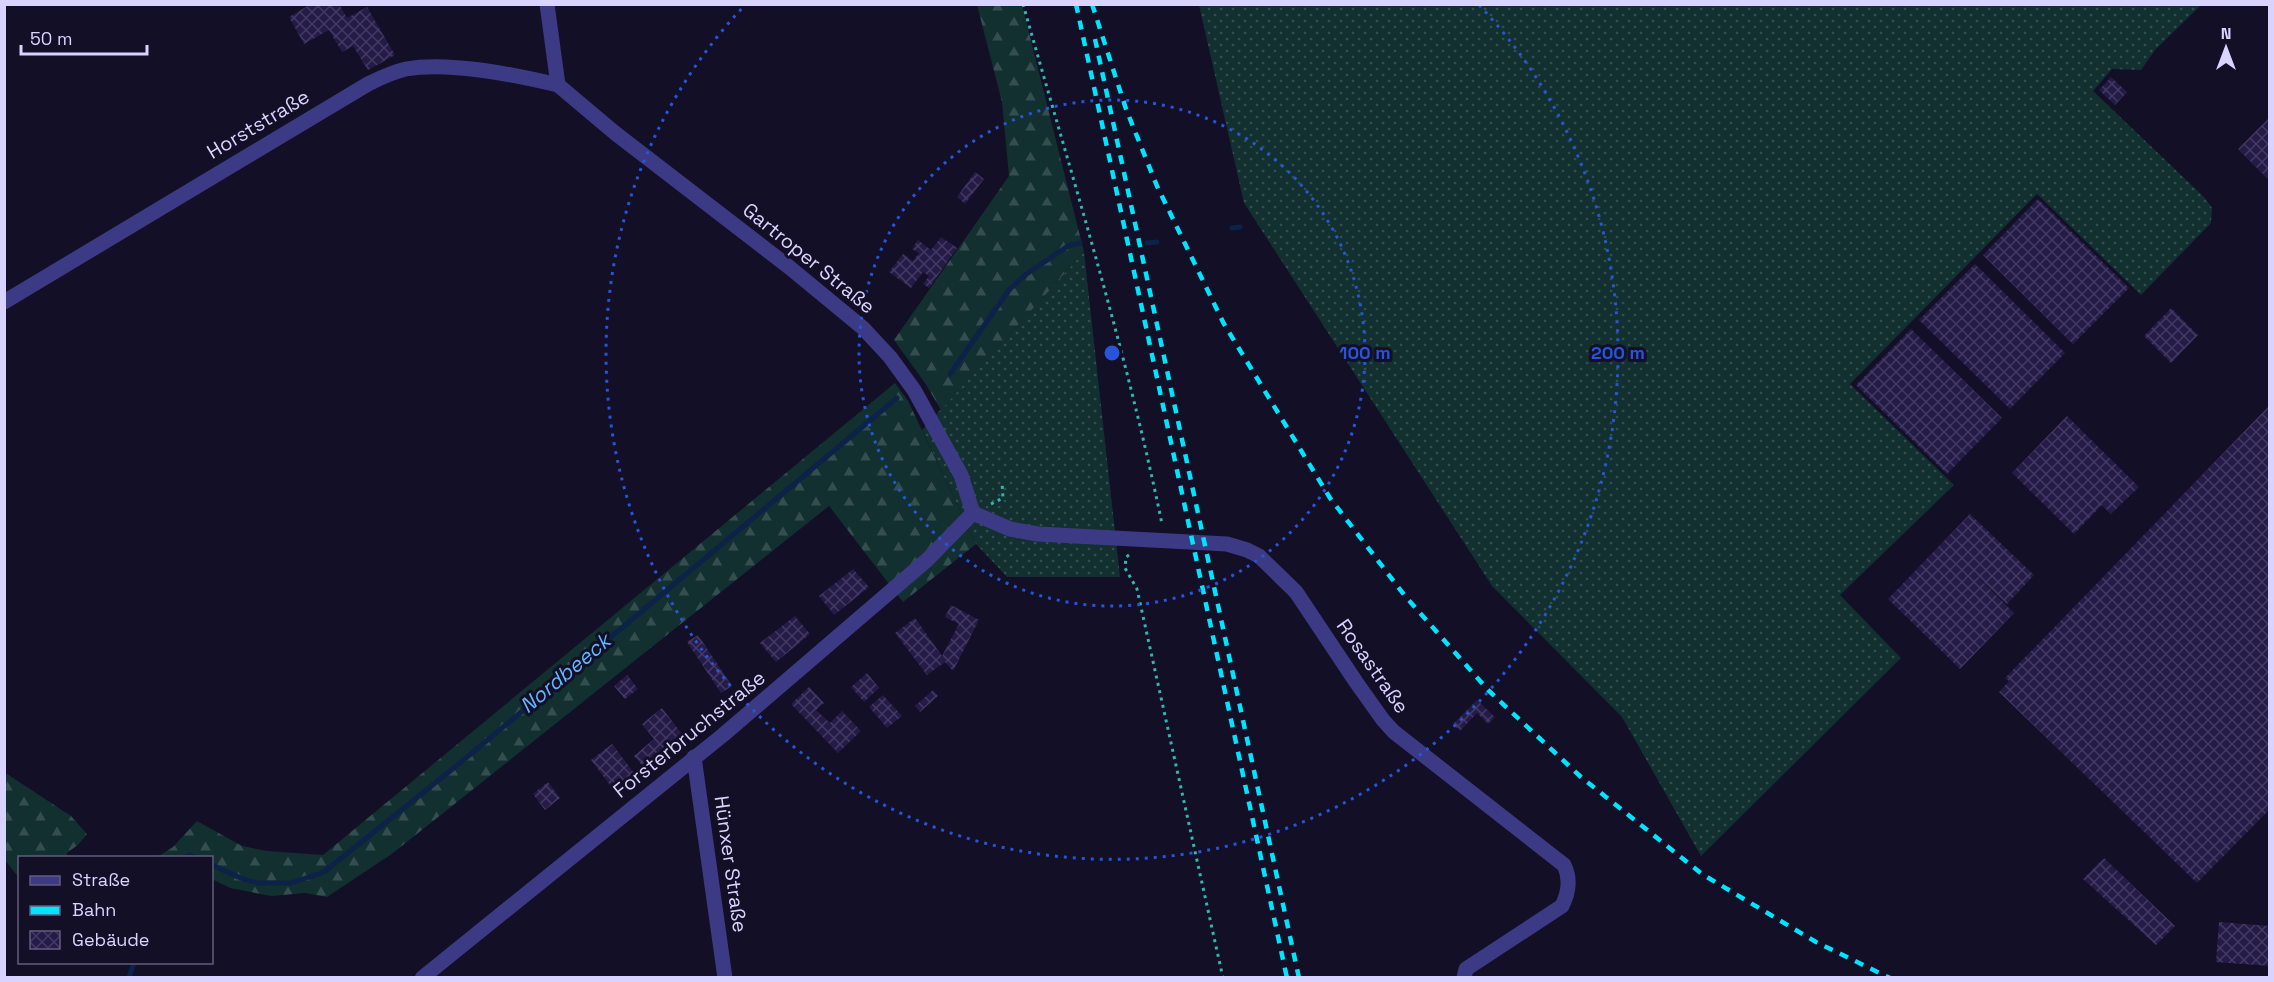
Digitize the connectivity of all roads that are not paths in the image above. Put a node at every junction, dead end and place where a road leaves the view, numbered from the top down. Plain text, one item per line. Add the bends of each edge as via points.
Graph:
1 (547, 4) edge
2 (558, 85) junction
3 (4, 302) edge
4 (973, 513) junction
5 (694, 757) junction
6 (422, 978) edge
7 (725, 978) edge
8 (1464, 978) edge

1 - 2 street
2 - 3 street, Horststraße via 452,68 409,68 388,74
2 - 4 street, Gartroper Straße via 863,328 890,357 919,399 961,475
4 - 5 street, Forsterbruchstraße via 919,568
4 - 8 street, Rosastraße via 1010,529 1038,534 1227,544 1259,556 1296,592 1388,726 1564,865 1568,884 1562,906 1466,969
5 - 6 street, Forsterbruchstraße
5 - 7 street, Hünxer Straße

